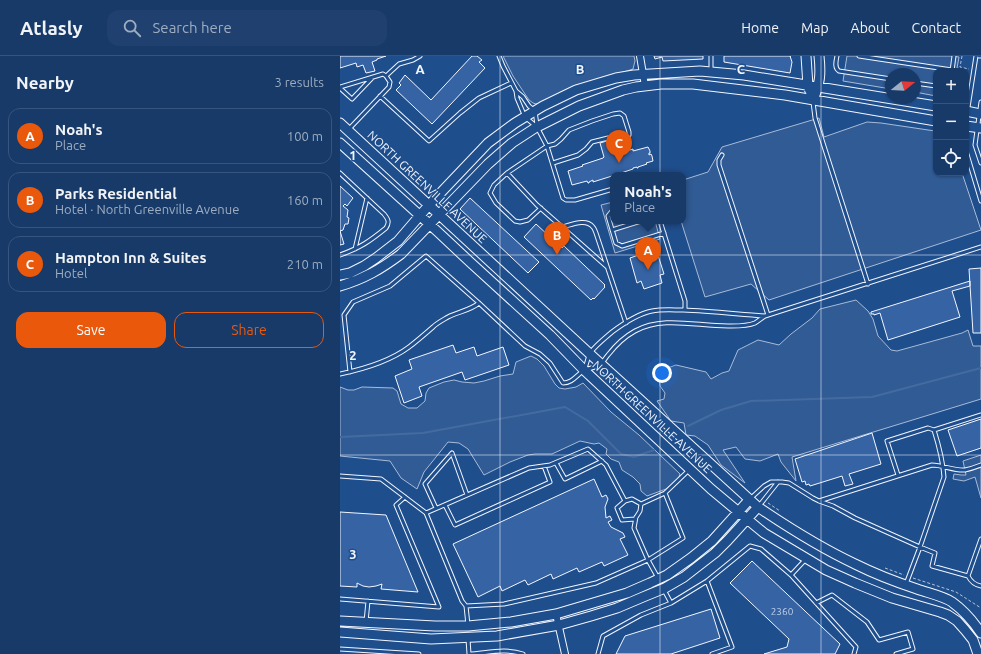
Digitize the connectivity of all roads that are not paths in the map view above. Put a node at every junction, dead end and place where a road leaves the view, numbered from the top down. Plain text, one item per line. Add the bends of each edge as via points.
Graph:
1 (420, 56) edge
2 (499, 56) edge
3 (640, 56) edge
4 (711, 56) edge
5 (806, 56) edge
6 (819, 56) edge
7 (837, 56) edge
8 (859, 56) edge
9 (954, 56) edge
10 (976, 56) edge
11 (933, 68) edge
12 (952, 68) edge
13 (711, 72) junction
14 (644, 74) junction
15 (386, 76) junction
16 (373, 77) junction
17 (885, 78) edge
18 (511, 83) junction
19 (921, 84) edge
20 (645, 86) junction
21 (808, 86) junction
22 (933, 86) edge
23 (340, 87) edge
24 (819, 87) junction
25 (516, 91) junction
26 (380, 96) junction
27 (813, 100) junction
28 (981, 102) edge
29 (968, 104) edge
30 (933, 106) edge
31 (535, 111) junction
32 (969, 114) edge
33 (980, 114) edge
34 (525, 117) junction
35 (933, 120) edge
36 (340, 123) edge
37 (969, 126) edge
38 (537, 127) junction
39 (979, 128) edge
40 (348, 130) junction
41 (340, 138) edge
42 (340, 143) edge
43 (547, 146) junction
44 (722, 155) dead end
45 (969, 161) edge
46 (981, 162) edge
47 (553, 163) junction
48 (340, 173) edge
49 (507, 173) junction
50 (610, 190) edge
51 (367, 198) junction
52 (981, 200) edge
53 (429, 205) junction
54 (541, 208) junction
55 (439, 214) junction
56 (610, 214) edge
57 (421, 215) junction
58 (610, 223) edge
59 (429, 224) junction
60 (610, 224) edge
61 (631, 224) edge
62 (661, 224) edge
63 (562, 227) junction
64 (612, 230) junction
65 (664, 232) junction
66 (981, 247) edge
67 (977, 248) junction
68 (354, 249) junction
69 (981, 252) edge
70 (340, 255) edge
71 (607, 267) junction
72 (340, 275) edge
73 (868, 284) junction
74 (340, 286) edge
75 (479, 303) junction
76 (685, 310) junction
77 (766, 315) junction
78 (626, 323) junction
79 (590, 354) junction
80 (601, 364) junction
81 (584, 370) junction
82 (350, 372) junction
83 (340, 374) edge
84 (981, 415) edge
85 (934, 430) junction
86 (602, 461) junction
87 (556, 463) junction
88 (981, 465) edge
89 (544, 466) junction
90 (944, 466) junction
91 (690, 469) junction
92 (898, 475) junction
93 (340, 476) edge
94 (778, 482) junction
95 (665, 493) junction
96 (467, 495) junction
97 (405, 497) junction
98 (749, 500) junction
99 (819, 500) junction
100 (625, 501) junction
101 (760, 503) junction
102 (641, 504) junction
103 (445, 505) junction
104 (436, 508) junction
105 (738, 512) junction
106 (426, 513) junction
107 (636, 517) junction
108 (747, 519) junction
109 (981, 539) edge
110 (920, 547) junction
111 (806, 558) junction
112 (648, 560) junction
113 (791, 575) junction
114 (968, 576) junction
115 (658, 579) junction
116 (707, 581) junction
117 (907, 581) junction
118 (981, 586) edge
119 (663, 589) junction
120 (340, 599) edge
121 (368, 602) junction
122 (671, 603) junction
123 (816, 603) junction
124 (466, 606) junction
125 (556, 614) junction
126 (340, 621) edge
127 (978, 622) edge
128 (365, 623) junction
129 (559, 625) junction
130 (468, 626) junction
131 (340, 632) edge
132 (981, 633) edge
133 (468, 637) junction
134 (340, 649) edge
135 (376, 652) junction
136 (380, 654) edge
137 (419, 654) edge
138 (469, 654) edge
139 (523, 654) edge
140 (565, 654) edge
141 (598, 654) edge
142 (712, 654) edge
143 (854, 654) edge
144 (896, 654) edge
145 (978, 654) edge

1 - 15 lane via 399,64
2 - 18 lane
3 - 14 street
4 - 13 lane
5 - 21 street
6 - 24 street
7 - 17 lane via 836,68 839,71
8 - 11 lane
9 - 12 lane
10 - 29 lane
13 - 14 street
13 - 21 street
14 - 20 street
14 - 31 street via 616,78 576,90
15 - 16 lane via 383,74
15 - 26 lane via 390,82 389,87
16 - 23 lane
16 - 23 lane via 352,99
18 - 25 lane
18 - 26 lane via 479,98 429,141
19 - 22 lane
20 - 27 street via 693,84
20 - 38 street via 617,92 579,106
21 - 24 street
21 - 27 street
24 - 27 street
24 - 30 street
25 - 31 lane
25 - 34 lane
26 - 40 lane
27 - 35 street
27 - 73 lane via 815,118
28 - 33 lane
31 - 34 street
31 - 38 lane
32 - 33 street
33 - 39 lane
34 - 38 lane
34 - 53 street via 488,143
36 - 40 street, NORTH GREENVILLE AVENUE
37 - 39 street
38 - 43 lane
38 - 55 street via 505,148
39 - 46 lane via 975,145
40 - 41 street
40 - 53 street, NORTH GREENVILLE AVENUE
42 - 57 street, NORTH GREENVILLE AVENUE
43 - 47 lane
43 - 47 lane via 555,144 569,130 592,121 616,113 624,116 629,136 624,140 608,138 592,142 578,155
43 - 49 lane
44 - 77 lane via 719,165
45 - 52 lane
47 - 50 lane via 563,198 566,200 575,200
48 - 51 lane
49 - 54 lane
49 - 54 lane via 494,184 490,193 496,203 515,221 520,222 528,220
51 - 68 lane
51 - 68 lane via 387,217 388,225 370,241
53 - 55 street, NORTH GREENVILLE AVENUE
53 - 57 street
54 - 63 lane
55 - 59 street
55 - 79 street, NORTH GREENVILLE AVENUE
56 - 58 lane
57 - 59 street, NORTH GREENVILLE AVENUE
57 - 72 street via 398,241 376,258 350,273
59 - 74 street via 388,264 361,279
59 - 81 street, NORTH GREENVILLE AVENUE via 550,335
60 - 64 lane
61 - 64 lane
62 - 65 lane
63 - 71 lane
63 - 71 lane via 580,223 593,226
64 - 65 lane via 616,243 622,246
65 - 76 lane via 685,301
66 - 67 lane
67 - 69 lane
67 - 73 lane
68 - 70 lane
71 - 78 lane
73 - 77 lane
75 - 81 lane via 524,346 540,354 550,363 563,383 573,380
75 - 82 lane via 434,326 410,347 395,356
75 - 82 lane via 426,256 390,286 353,302 344,315
76 - 77 lane
76 - 78 lane via 653,311
77 - 80 lane via 754,323 737,326 661,323 644,327 627,336
78 - 79 lane via 604,338
79 - 80 street, NORTH GREENVILLE AVENUE
79 - 81 lane
80 - 81 lane
80 - 98 street, NORTH GREENVILLE AVENUE
81 - 91 street, NORTH GREENVILLE AVENUE
82 - 83 lane
84 - 85 lane
85 - 90 lane
85 - 92 lane via 928,428 888,441
86 - 87 lane via 588,448
86 - 87 lane via 565,479
86 - 100 lane
87 - 89 lane
88 - 90 lane via 964,470
89 - 96 lane via 529,468
89 - 103 lane via 550,482 455,526
90 - 92 lane via 932,465
90 - 110 lane via 944,477
91 - 95 lane
91 - 105 street, NORTH GREENVILLE AVENUE
92 - 99 lane
93 - 97 lane via 381,479
94 - 98 lane via 764,486
94 - 99 lane via 789,483
94 - 101 lane
95 - 102 lane
95 - 112 lane via 683,538
96 - 103 lane
96 - 104 lane via 452,454 425,484
97 - 106 lane
97 - 121 lane via 396,505 439,607
98 - 101 street, NORTH GREENVILLE AVENUE
98 - 105 street
99 - 110 lane
100 - 102 lane via 632,499
100 - 107 lane via 617,508 622,520
101 - 108 street
101 - 117 street, NORTH GREENVILLE AVENUE via 787,527 825,549 885,578
102 - 107 lane
103 - 104 lane
104 - 106 lane
105 - 108 street, NORTH GREENVILLE AVENUE
105 - 115 street via 712,541
106 - 124 lane
107 - 112 lane via 634,528
108 - 111 street, NORTH GREENVILLE AVENUE via 764,533
108 - 119 street via 715,553 684,577
109 - 114 lane
110 - 114 lane via 935,553 932,566
110 - 117 lane
111 - 113 lane
111 - 145 street, NORTH GREENVILLE AVENUE via 855,584 948,615 957,621 973,640
112 - 115 lane
112 - 124 lane via 596,583 504,604
113 - 116 lane via 761,549 750,546
113 - 123 lane
114 - 118 lane via 970,581
115 - 119 street
115 - 125 street via 627,593
116 - 122 lane
116 - 142 lane via 732,647
117 - 127 street, NORTH GREENVILLE AVENUE via 951,601
119 - 122 lane
119 - 129 street via 617,608
120 - 121 lane
121 - 128 lane
122 - 141 lane via 641,615 603,636
123 - 143 lane via 856,647
123 - 144 lane via 832,595 868,622 879,640 908,632 913,649
124 - 130 lane
125 - 129 street
125 - 130 street
126 - 128 street
127 - 132 street
128 - 130 street
129 - 133 street via 497,636
129 - 140 street
130 - 133 street
131 - 133 street via 431,639
133 - 138 lane
134 - 135 lane
135 - 136 lane
135 - 137 lane
138 - 139 lane via 505,651

